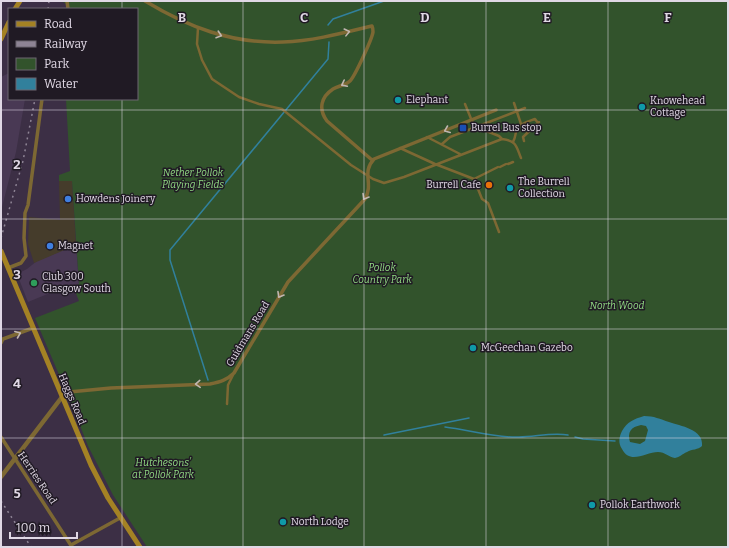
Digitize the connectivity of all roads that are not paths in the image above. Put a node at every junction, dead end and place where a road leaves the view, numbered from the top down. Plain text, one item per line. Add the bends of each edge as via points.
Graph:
1 (145, 1) edge
2 (8, 24) edge
3 (198, 28) junction
4 (1, 39) edge
5 (42, 100) edge
6 (514, 103) dead end
7 (465, 104) dead end
8 (525, 108) dead end
9 (496, 110) dead end
10 (517, 111) junction
11 (472, 120) junction
12 (521, 124) junction
13 (476, 127) junction
14 (427, 137) junction
15 (502, 139) junction
16 (524, 141) dead end
17 (513, 142) junction
18 (442, 144) junction
19 (400, 148) junction
20 (460, 154) junction
21 (521, 158) dead end
22 (372, 160) junction
23 (513, 162) dead end
24 (435, 164) junction
25 (368, 176) junction
26 (474, 178) junction
27 (499, 232) dead end
28 (1, 251) edge
29 (8, 268) junction
30 (33, 328) junction
31 (2, 341) edge
32 (234, 373) junction
33 (62, 397) junction
34 (227, 404) dead end
35 (1, 437) edge
36 (15, 459) junction
37 (1, 477) edge
38 (120, 518) junction
39 (72, 546) edge
40 (140, 547) edge

1 - 3 street
2 - 4 main road
3 -> 22 street via 230,38 284,42 334,36 372,26 373,33 350,82 327,94 321,107 324,117 330,124
3 - 25 street via 197,44 212,79 239,96 282,110
5 - 29 street via 25,213 26,256 21,263
6 - 10 street
7 - 11 street
8 - 10 street
9 - 11 street
10 - 12 street
10 - 13 street
11 - 13 street
11 -> 14 street
12 - 16 street via 535,119 538,122 523,137
12 - 17 street
13 - 15 street
13 - 18 street via 450,137
14 - 18 street
14 - 19 street
15 - 17 street
15 - 20 street
17 - 21 street
18 - 20 street
19 - 22 street
19 - 24 street
20 - 24 street
22 - 25 street, Guidmans Road via 368,166
23 - 26 street
24 - 25 street via 390,182 379,182
24 - 26 street
25 -> 32 street, Guidmans Road via 369,190 365,199 288,282
26 - 27 street via 482,199 488,203
28 - 29 main road, Haggs Road
29 - 30 main road, Haggs Road
31 -> 30 street
30 - 33 main road, Haggs Road
32 -> 33 street, Guidmans Road via 227,379 210,384 111,388 69,392
32 - 34 street via 228,384
33 - 36 street
33 - 38 main road, Haggs Road via 96,475
35 - 36 street, Herries Road
36 - 37 street
36 - 39 street, Herries Road
38 - 39 street
38 - 40 main road, Haggs Road

